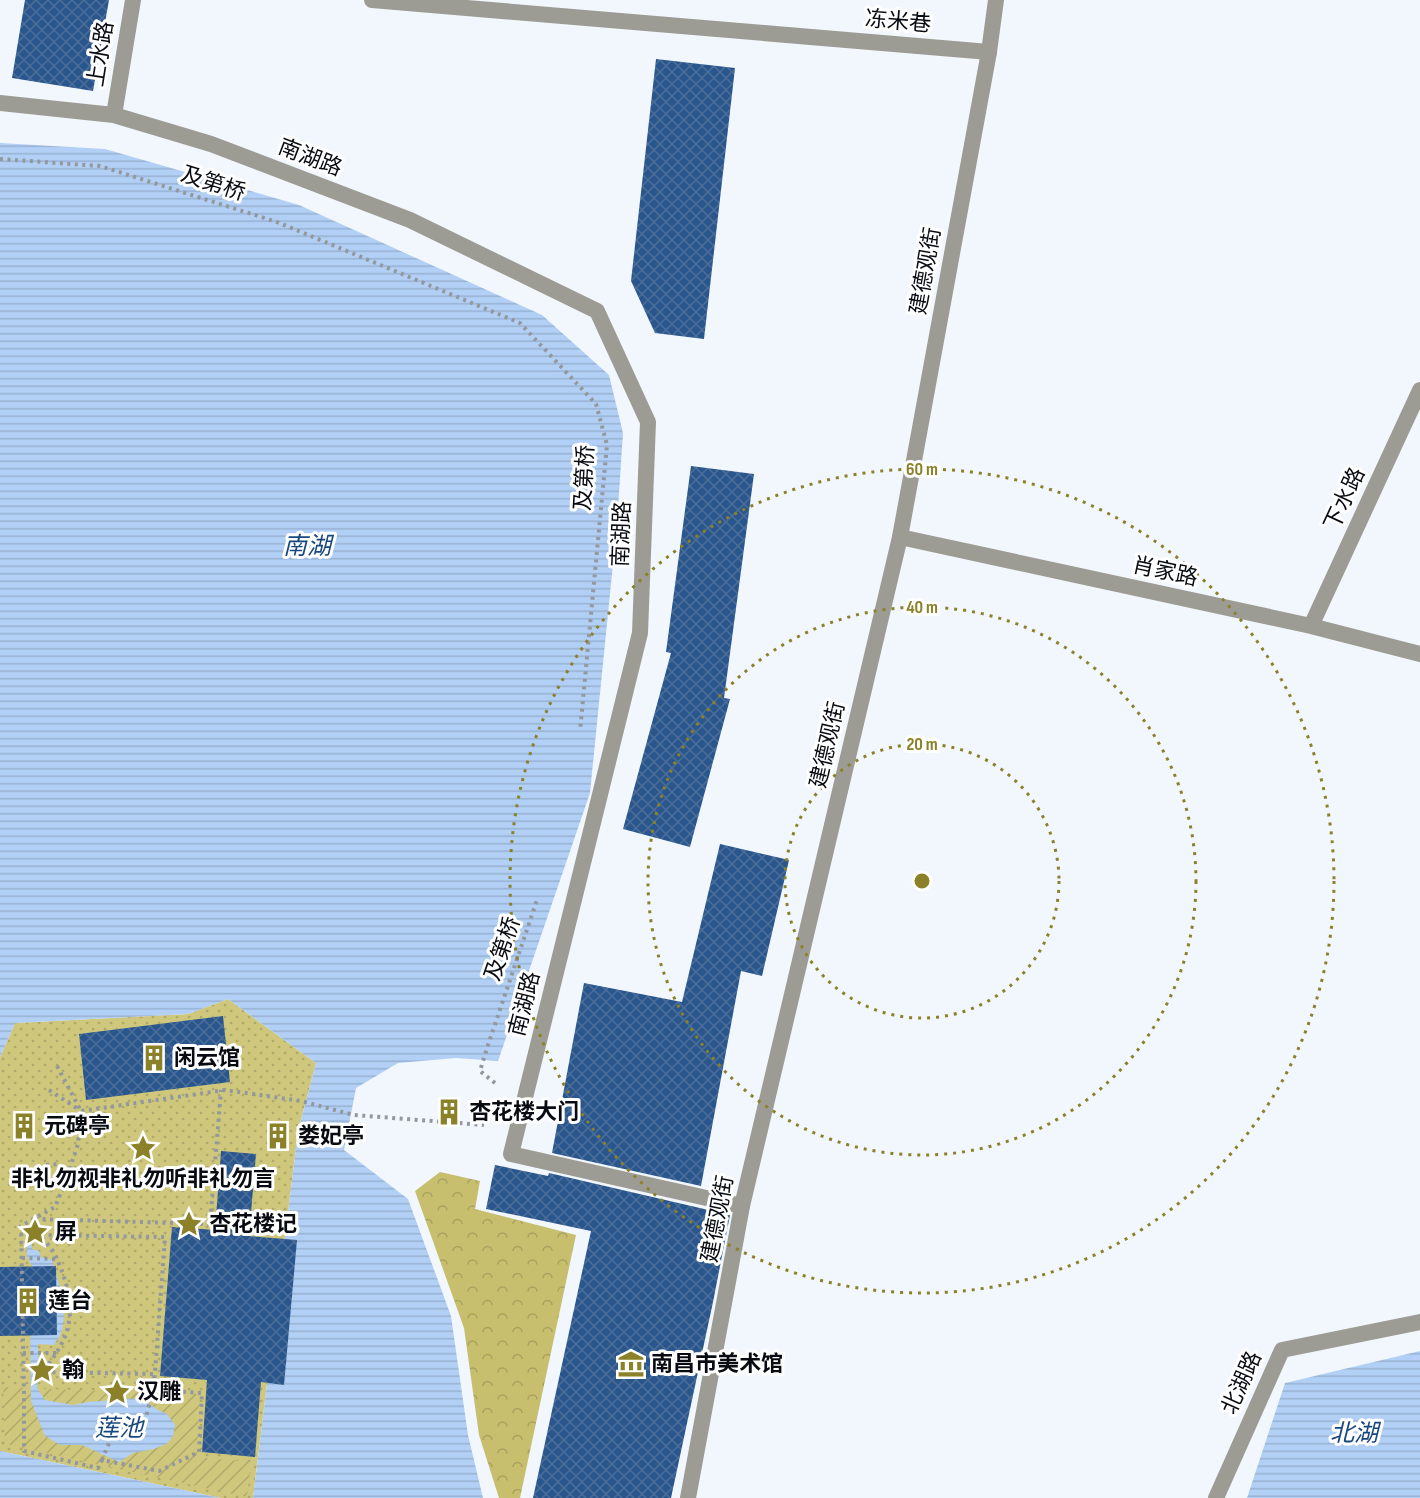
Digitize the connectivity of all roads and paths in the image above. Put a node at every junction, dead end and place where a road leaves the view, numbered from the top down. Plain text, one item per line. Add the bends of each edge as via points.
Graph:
1 (133, 0) edge
2 (372, 0) edge
3 (996, 0) edge
4 (989, 52) junction
5 (0, 103) edge
6 (114, 114) junction
7 (0, 159) edge
8 (1420, 390) edge
9 (900, 537) junction
10 (1311, 626) junction
11 (1420, 654) edge
12 (579, 735) dead end
13 (540, 891) dead end
14 (57, 1066) dead end
15 (49, 1090) dead end
16 (221, 1090) junction
17 (523, 1105) junction
18 (81, 1111) junction
19 (46, 1165) dead end
20 (66, 1180) junction
21 (742, 1206) junction
22 (34, 1219) junction
23 (22, 1258) junction
24 (57, 1259) junction
25 (1420, 1322) edge
26 (23, 1353) junction
27 (57, 1353) junction
28 (154, 1374) junction
29 (153, 1388) junction
30 (102, 1460) junction
31 (688, 1498) edge
32 (1216, 1498) edge

1 - 6 street, 上水路
2 - 4 street, 冻米巷
3 - 4 street, 建德观街
4 - 9 street, 建德观街
5 - 6 street, 南湖路
6 - 17 street, 南湖路 via 211,144 410,220 597,311 648,422 640,633
7 - 12 path, 及第桥 via 100,166 277,222 520,323 596,404 607,445
8 - 10 street, 下水路
9 - 10 street, 肖家路
9 - 21 street, 建德观街
10 - 11 street, 肖家路
13 - 17 path, 及第桥 via 480,1071
14 - 18 path
15 - 18 path
16 - 17 path via 301,1101 354,1115 484,1125
16 - 18 path
16 - 22 path via 210,1224
17 - 21 street, 南湖路 via 511,1154
18 - 20 path via 78,1144
19 - 20 path via 60,1164
20 - 22 path via 55,1207
21 - 31 street, 建德观街
22 - 23 path via 21,1226
23 - 24 path
23 - 26 path
24 - 27 path via 69,1298 69,1322
24 - 28 path via 40,1235 165,1237
25 - 32 street, 北湖路 via 1282,1350
26 - 27 path
26 - 30 path via 24,1451 98,1468
27 - 28 path via 43,1372
28 - 29 path
29 - 30 path via 142,1433 116,1426
29 - 30 path via 202,1393 199,1452 159,1471

